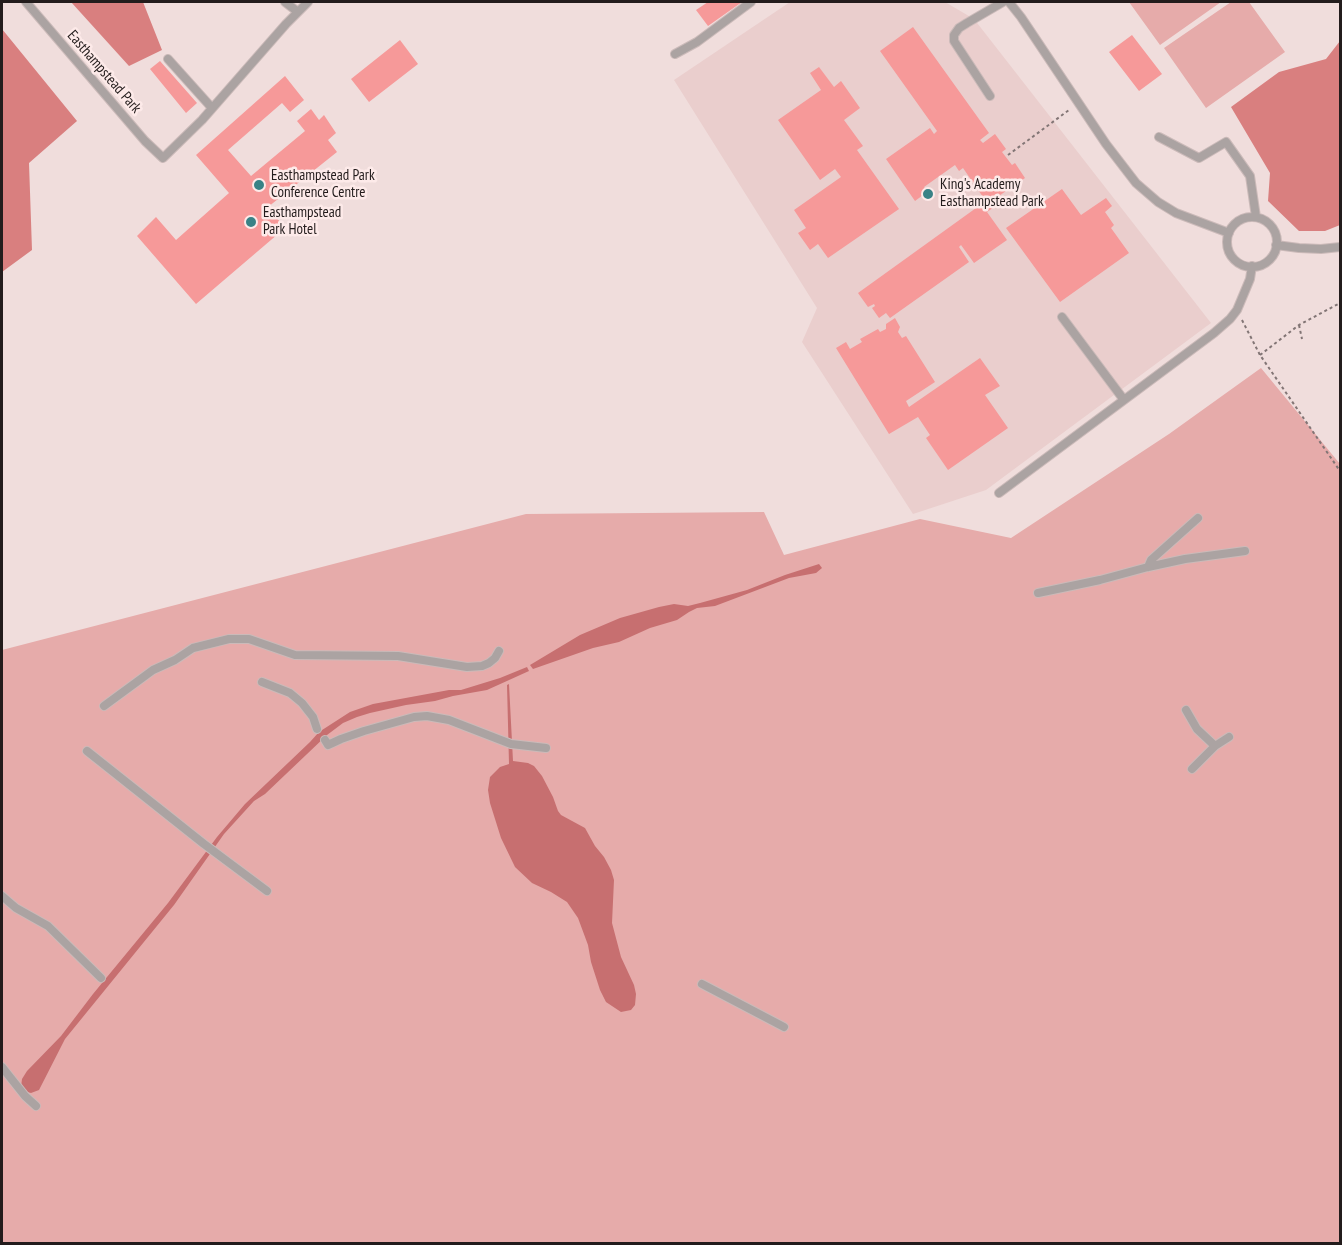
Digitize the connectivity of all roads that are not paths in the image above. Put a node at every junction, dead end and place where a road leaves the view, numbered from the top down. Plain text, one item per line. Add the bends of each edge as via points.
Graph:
1 (26, 2) edge
2 (285, 2) edge
3 (308, 2) edge
4 (752, 2) edge
5 (1003, 2) edge
6 (1010, 2) edge
7 (298, 12) junction
8 (675, 54) dead end
9 (168, 59) dead end
10 (990, 96) dead end
11 (212, 108) junction
12 (1159, 137) dead end
13 (1256, 217) junction
14 (1229, 233) junction
15 (1276, 245) junction
16 (1341, 247) edge
17 (1252, 266) junction
18 (1062, 317) dead end
19 (1124, 400) junction
20 (999, 493) dead end
21 (1198, 519) dead end
22 (1245, 551) dead end
23 (1148, 567) junction
24 (1038, 593) dead end
25 (499, 651) dead end
26 (262, 682) dead end
27 (104, 706) dead end
28 (1186, 710) dead end
29 (317, 729) dead end
30 (1229, 737) dead end
31 (325, 740) dead end
32 (1215, 746) junction
33 (546, 748) dead end
34 (87, 751) dead end
35 (1192, 769) dead end
36 (267, 891) dead end
37 (2, 896) edge
38 (101, 978) dead end
39 (702, 984) dead end
40 (784, 1027) dead end
41 (2, 1067) edge
42 (36, 1106) dead end

1 - 11 lane, Easthampstead Park via 162,158
2 - 7 lane
3 - 7 lane
4 - 8 lane
5 - 10 lane via 959,28 954,35 954,41
6 - 14 lane via 1136,183 1176,213
7 - 11 lane
9 - 11 lane
12 - 13 lane via 1199,158 1226,142 1250,176
13 - 14 lane via 1240,220
13 - 15 lane via 1272,227
14 - 17 lane via 1230,253 1243,265
15 - 16 lane
15 - 17 lane via 1268,261
17 - 19 lane via 1250,279 1230,319
18 - 19 lane
19 - 20 lane
21 - 23 lane
22 - 23 lane
23 - 24 lane
25 - 27 lane via 489,663 467,667 398,656 295,655 249,639 229,639 193,648 153,670
26 - 29 lane via 290,693 302,703
28 - 32 lane via 1197,729
30 - 32 lane
31 - 33 lane via 328,745 364,731 427,716 449,720 510,744
32 - 35 lane
34 - 36 lane
37 - 38 lane via 48,926
39 - 40 lane
41 - 42 lane

